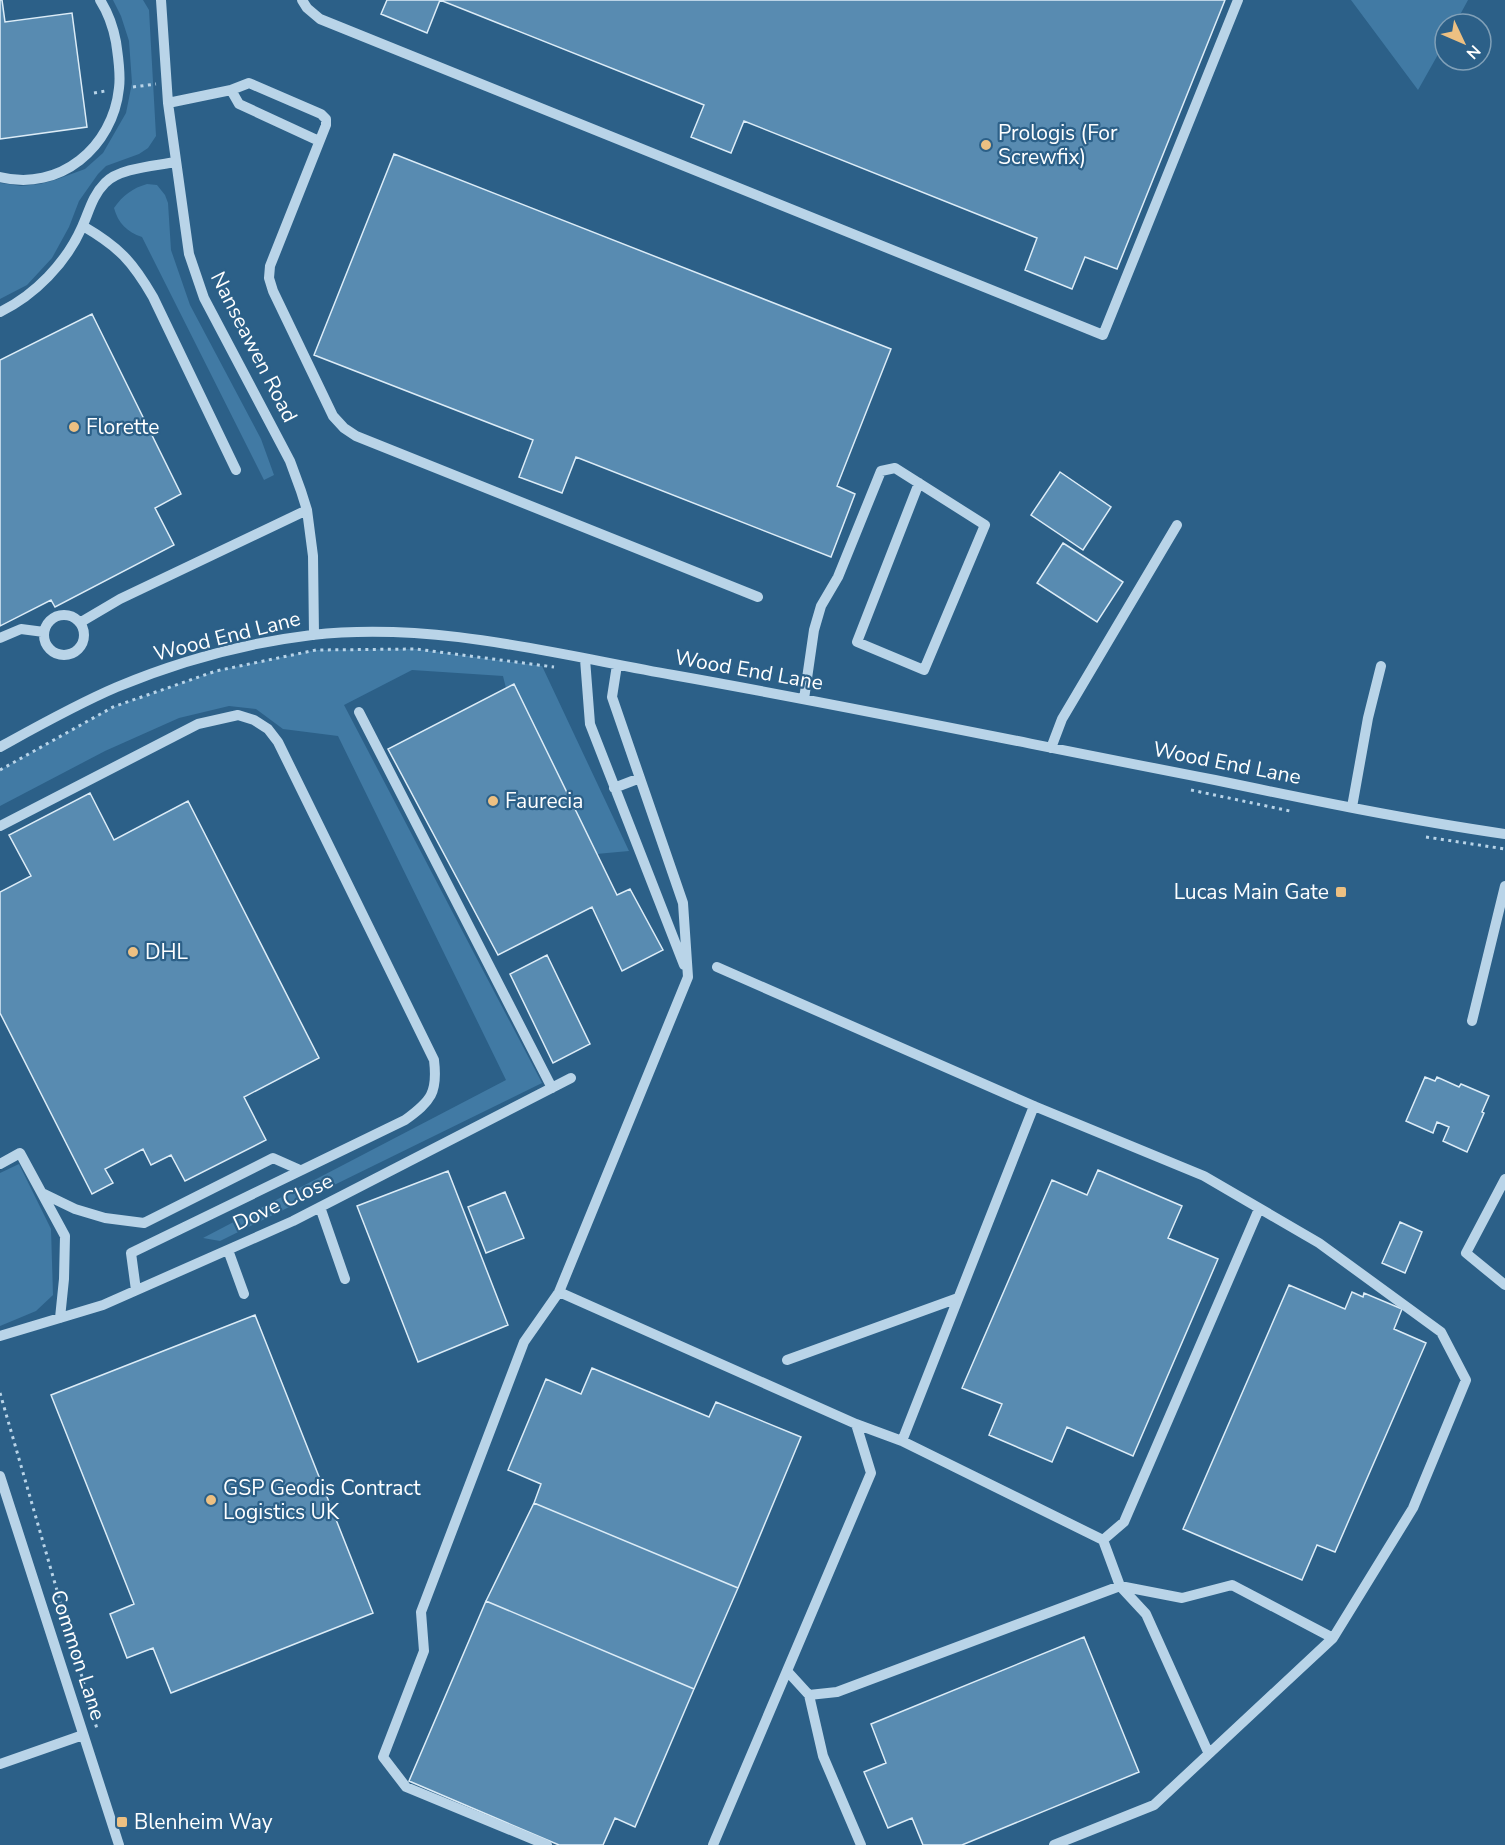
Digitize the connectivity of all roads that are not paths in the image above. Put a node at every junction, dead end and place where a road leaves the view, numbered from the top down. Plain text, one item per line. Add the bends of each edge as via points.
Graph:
1 (100, 0) edge
2 (162, 0) edge
3 (302, 0) edge
4 (1238, 0) edge
5 (231, 90) junction
6 (168, 103) junction
7 (320, 141) junction
8 (175, 162) junction
9 (0, 177) edge
10 (83, 226) junction
11 (0, 312) edge
12 (236, 470) dead end
13 (919, 483) junction
14 (307, 510) junction
15 (1177, 525) dead end
16 (758, 597) dead end
17 (81, 622) junction
18 (44, 632) junction
19 (314, 635) junction
20 (0, 638) edge
21 (585, 659) junction
22 (617, 665) junction
23 (1381, 666) dead end
24 (804, 699) junction
25 (359, 712) dead end
26 (0, 747) edge
27 (1051, 748) junction
28 (640, 778) junction
29 (614, 788) junction
30 (1352, 807) junction
31 (0, 826) edge
32 (1505, 834) edge
33 (1505, 886) edge
34 (717, 967) dead end
35 (688, 977) junction
36 (1472, 1021) dead end
37 (571, 1078) dead end
38 (552, 1088) junction
39 (1034, 1106) junction
40 (0, 1164) edge
41 (300, 1170) junction
42 (1505, 1179) edge
43 (42, 1193) junction
44 (320, 1208) junction
45 (1259, 1209) junction
46 (228, 1250) junction
47 (345, 1279) dead end
48 (1505, 1285) edge
49 (136, 1290) junction
50 (559, 1292) junction
51 (244, 1294) dead end
52 (958, 1298) junction
53 (60, 1318) junction
54 (0, 1336) edge
55 (787, 1360) dead end
56 (856, 1424) junction
57 (902, 1441) junction
58 (1, 1484) edge
59 (1103, 1540) junction
60 (1120, 1586) junction
61 (1333, 1638) junction
62 (788, 1672) junction
63 (809, 1695) junction
64 (83, 1735) junction
65 (1208, 1752) junction
66 (0, 1764) edge
67 (118, 1845) edge
68 (546, 1845) edge
69 (713, 1845) edge
70 (861, 1845) edge
71 (1054, 1845) edge

1 - 9 street via 108,12 120,74 111,121 100,142 82,159 43,179
2 - 6 street, Nanseawen Road
3 - 4 street via 320,19 1103,335
5 - 6 street
5 - 7 street via 239,104
5 - 7 street via 249,83 321,114 326,125
6 - 8 street, Nanseawen Road
7 - 16 street via 270,266 269,278 333,416 344,428
8 - 10 street via 125,172 106,182 89,205
8 - 14 street, Nanseawen Road via 189,254 204,298 290,460
10 - 11 street via 58,266 14,306
10 - 12 street via 118,250 140,274
13 - 13 street via 856,642 924,670 985,525
13 - 24 street via 896,468 881,471 838,577 821,606
14 - 17 street via 120,599
14 - 19 street, Nanseawen Road via 313,556
15 - 27 street via 1062,719
17 - 18 street via 63,614 50,620
17 - 18 street via 84,641 70,655 51,650
18 - 20 street via 21,629
19 - 21 street, Wood End Lane via 414,633
19 - 26 street, Wood End Lane via 264,643 166,669 116,688
21 - 22 street, Wood End Lane
21 - 29 street via 590,724
22 - 24 street, Wood End Lane
22 - 28 street via 612,698
23 - 30 street
24 - 27 street, Wood End Lane
25 - 38 street
27 - 30 street, Wood End Lane
28 - 29 street
28 - 35 street via 683,903
29 - 35 street
30 - 32 street, Wood End Lane
31 - 41 street via 198,724 238,715 268,729 278,742 424,1038 434,1060 437,1081 426,1105 405,1120
33 - 36 street
34 - 39 street
35 - 50 street
37 - 38 street, Dove Close
38 - 44 street, Dove Close
39 - 45 street via 1204,1176
39 - 52 street
40 - 43 street via 20,1153
41 - 43 street via 273,1158 144,1223 105,1218
41 - 49 street via 131,1253
42 - 48 street via 1466,1253
43 - 53 street via 65,1236
44 - 46 street, Dove Close
44 - 47 street
45 - 59 street via 1124,1522
45 - 61 street via 1318,1243 1441,1332 1466,1380 1413,1508
46 - 49 street, Dove Close
46 - 51 street
49 - 53 street, Dove Close via 104,1305
50 - 56 street
50 - 68 street via 524,1342 421,1612 424,1651 383,1757 406,1787
52 - 55 street
52 - 57 street
53 - 54 street, Dove Close
56 - 57 street
56 - 62 street via 871,1473
57 - 59 street
58 - 64 street, Common Lane
59 - 60 street
60 - 61 street via 1182,1598 1232,1585
60 - 63 street via 837,1692
60 - 65 street via 1146,1614
61 - 65 street
62 - 63 street
62 - 69 street
63 - 70 street via 823,1756
64 - 66 street
64 - 67 street, Common Lane
65 - 71 street via 1154,1805

